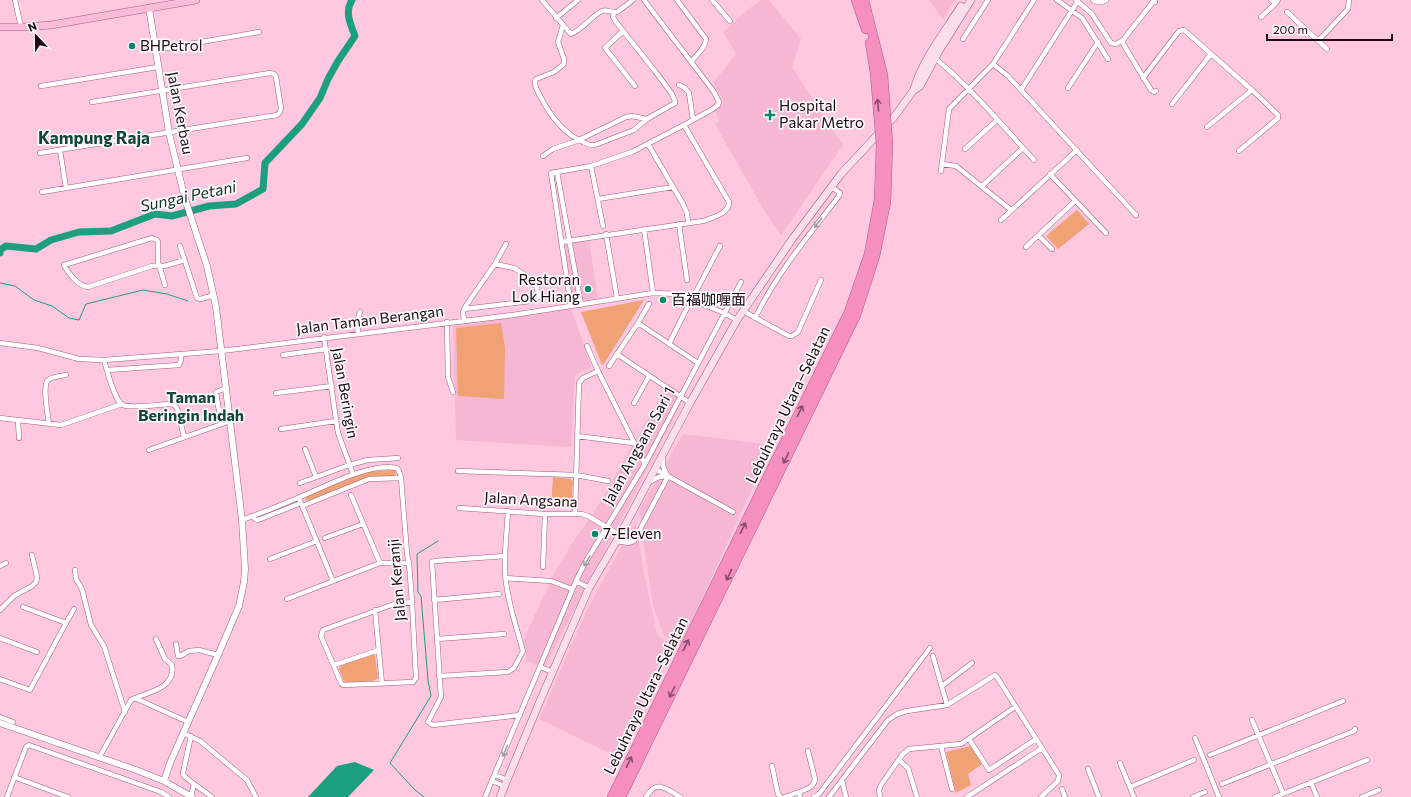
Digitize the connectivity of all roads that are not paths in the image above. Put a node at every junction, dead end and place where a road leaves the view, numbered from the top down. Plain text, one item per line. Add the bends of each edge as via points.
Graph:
1 (15, 0) edge
2 (196, 0) edge
3 (542, 0) edge
4 (578, 0) edge
5 (633, 0) edge
6 (644, 0) edge
7 (678, 0) edge
8 (712, 0) edge
9 (856, 0) edge
10 (864, 0) edge
11 (965, 0) edge
12 (970, 0) edge
13 (988, 0) edge
14 (1034, 0) edge
15 (1057, 0) edge
16 (1093, 0) edge
17 (1106, 0) edge
18 (1349, 0) edge
19 (1077, 1) edge
20 (1275, 1) edge
21 (1155, 2) dead end
22 (148, 8) junction
23 (1071, 11) junction
24 (1288, 12) dead end
25 (614, 13) junction
26 (1261, 17) dead end
27 (556, 18) junction
28 (730, 21) dead end
29 (563, 25) junction
30 (0, 27) edge
31 (21, 27) junction
32 (623, 31) junction
33 (259, 32) dead end
34 (963, 39) dead end
35 (1318, 40) junction
36 (1098, 42) junction
37 (1122, 42) junction
38 (1327, 49) dead end
39 (155, 50) junction
40 (1211, 54) junction
41 (935, 58) junction
42 (1108, 59) dead end
43 (691, 62) junction
44 (993, 64) junction
45 (158, 67) junction
46 (879, 74) junction
47 (1143, 78) junction
48 (679, 85) dead end
49 (41, 86) dead end
50 (635, 86) dead end
51 (1068, 88) dead end
52 (968, 89) junction
53 (162, 90) junction
54 (1021, 90) junction
55 (1252, 90) junction
56 (913, 91) junction
57 (1156, 91) dead end
58 (92, 102) dead end
59 (1172, 104) dead end
60 (647, 119) junction
61 (694, 120) junction
62 (997, 120) junction
63 (684, 125) junction
64 (1207, 127) dead end
65 (169, 133) junction
66 (579, 140) junction
67 (648, 144) junction
68 (1023, 148) junction
69 (965, 149) dead end
70 (60, 150) junction
71 (1077, 150) junction
72 (1239, 151) dead end
73 (40, 153) dead end
74 (543, 156) dead end
75 (247, 158) dead end
76 (1034, 160) dead end
77 (942, 164) junction
78 (591, 166) junction
79 (177, 170) junction
80 (941, 171) dead end
81 (557, 172) junction
82 (1050, 174) junction
83 (982, 186) junction
84 (673, 187) junction
85 (832, 187) junction
86 (66, 188) junction
87 (42, 192) dead end
88 (598, 200) junction
89 (882, 201) junction
90 (1075, 201) junction
91 (1011, 210) junction
92 (1136, 215) dead end
93 (1001, 220) dead end
94 (688, 222) junction
95 (679, 224) junction
96 (603, 226) dead end
97 (644, 229) junction
98 (1106, 233) dead end
99 (606, 234) junction
100 (1038, 236) junction
101 (569, 241) junction
102 (561, 242) junction
103 (506, 244) dead end
104 (180, 246) dead end
105 (720, 246) dead end
106 (1026, 247) dead end
107 (1052, 249) dead end
108 (185, 260) junction
109 (495, 264) junction
110 (159, 265) junction
111 (687, 280) dead end
112 (821, 280) dead end
113 (741, 282) dead end
114 (165, 285) dead end
115 (653, 293) junction
116 (214, 295) junction
117 (617, 298) junction
118 (692, 299) junction
119 (649, 304) dead end
120 (581, 305) junction
121 (571, 306) junction
122 (687, 308) dead end
123 (464, 309) junction
124 (743, 311) junction
125 (360, 312) dead end
126 (724, 313) junction
127 (755, 318) junction
128 (464, 320) junction
129 (737, 320) junction
130 (447, 322) junction
131 (638, 323) junction
132 (358, 334) junction
133 (324, 337) junction
134 (0, 343) edge
135 (669, 344) junction
136 (587, 346) dead end
137 (326, 349) junction
138 (221, 351) junction
139 (181, 354) junction
140 (283, 354) dead end
141 (617, 354) junction
142 (104, 360) junction
143 (698, 363) junction
144 (609, 366) dead end
145 (107, 370) junction
146 (598, 371) junction
147 (66, 375) dead end
148 (649, 376) junction
149 (332, 386) junction
150 (226, 388) junction
151 (276, 392) dead end
152 (453, 392) dead end
153 (681, 396) junction
154 (634, 403) dead end
155 (690, 403) junction
156 (122, 404) junction
157 (0, 418) edge
158 (18, 420) junction
159 (230, 420) junction
160 (336, 421) junction
161 (49, 424) junction
162 (221, 424) junction
163 (281, 429) dead end
164 (577, 436) junction
165 (184, 437) junction
166 (19, 438) dead end
167 (634, 443) junction
168 (305, 449) dead end
169 (149, 450) dead end
170 (663, 455) junction
171 (398, 458) dead end
172 (349, 464) junction
173 (645, 464) junction
174 (655, 469) junction
175 (458, 471) dead end
176 (353, 474) junction
177 (576, 475) junction
178 (668, 476) junction
179 (316, 477) junction
180 (401, 478) junction
181 (608, 481) dead end
182 (300, 483) dead end
183 (648, 483) junction
184 (351, 495) dead end
185 (300, 502) junction
186 (459, 508) dead end
187 (508, 511) junction
188 (733, 512) dead end
189 (576, 513) junction
190 (545, 514) junction
191 (242, 520) junction
192 (364, 524) junction
193 (607, 527) junction
194 (325, 538) dead end
195 (618, 538) junction
196 (317, 541) junction
197 (32, 555) dead end
198 (505, 556) junction
199 (270, 559) dead end
200 (409, 563) junction
201 (6, 564) dead end
202 (380, 564) junction
203 (0, 566) edge
204 (543, 567) dead end
205 (75, 570) dead end
206 (506, 578) junction
207 (333, 581) junction
208 (576, 581) junction
209 (589, 588) junction
210 (572, 589) junction
211 (499, 594) dead end
212 (287, 599) dead end
213 (434, 600) junction
214 (412, 602) junction
215 (23, 607) dead end
216 (74, 609) dead end
217 (0, 610) edge
218 (375, 610) junction
219 (66, 623) junction
220 (504, 634) dead end
221 (0, 638) edge
222 (156, 639) dead end
223 (437, 639) junction
224 (176, 644) dead end
225 (930, 648) dead end
226 (379, 650) junction
227 (37, 652) dead end
228 (218, 656) junction
229 (933, 656) dead end
230 (972, 663) dead end
231 (334, 665) junction
232 (540, 667) junction
233 (553, 672) junction
234 (439, 676) junction
235 (0, 679) edge
236 (382, 684) junction
237 (942, 686) junction
238 (135, 698) junction
239 (1343, 701) dead end
240 (947, 705) junction
241 (1015, 707) junction
242 (125, 712) junction
243 (520, 715) junction
244 (0, 717) edge
245 (1252, 720) dead end
246 (13, 722) dead end
247 (188, 722) junction
248 (0, 723) edge
249 (1355, 729) dead end
250 (183, 733) junction
251 (1258, 735) junction
252 (191, 736) junction
253 (1195, 738) dead end
254 (969, 739) junction
255 (1036, 739) junction
256 (941, 746) junction
257 (1042, 748) junction
258 (808, 751) dead end
259 (1210, 755) dead end
260 (99, 758) junction
261 (899, 760) junction
262 (1194, 760) dead end
263 (1367, 760) dead end
264 (1120, 763) dead end
265 (1271, 764) junction
266 (772, 766) dead end
267 (1088, 769) dead end
268 (495, 775) junction
269 (14, 777) junction
270 (842, 780) junction
271 (492, 781) junction
272 (164, 782) junction
273 (1311, 782) junction
274 (506, 783) junction
275 (194, 784) junction
276 (1222, 784) dead end
277 (1130, 787) junction
278 (952, 789) dead end
279 (1062, 789) dead end
280 (1379, 790) dead end
281 (1206, 792) dead end
282 (1283, 793) junction
283 (799, 795) edge
284 (65, 796) edge
285 (7, 797) edge
286 (169, 797) edge
287 (191, 797) edge
288 (212, 797) edge
289 (256, 797) edge
290 (485, 797) edge
291 (500, 797) edge
292 (612, 797) edge
293 (621, 797) edge
294 (646, 797) edge
295 (680, 797) edge
296 (781, 797) edge
297 (785, 797) edge
298 (814, 797) edge
299 (829, 797) edge
300 (846, 797) edge
301 (880, 797) edge
302 (917, 797) edge
303 (967, 797) edge
304 (1041, 797) edge
305 (1065, 797) edge
306 (1099, 797) edge
307 (1134, 797) edge
308 (1193, 797) edge
309 (1219, 797) edge
310 (1275, 797) edge
311 (1317, 797) edge
312 (1362, 797) edge

1 - 31 street
2 - 22 main road
3 - 27 street
4 - 27 street
5 - 25 street
6 - 43 street
7 - 43 street via 707,42
8 - 28 street
9 - 46 highway, Lebuhraya Utara–Selatan
10 - 46 highway, Lebuhraya Utara–Selatan
11 - 56 main road via 930,55
12 - 41 main road
13 - 34 street
14 - 44 street
15 - 23 street
16 - 17 street
18 - 35 street via 1348,9
19 - 23 street
19 - 37 street via 1092,14 1111,43
20 - 26 street
21 - 37 street
22 - 31 main road via 51,25
22 - 39 street, Jalan Kerbau
23 - 36 street via 1082,18
23 - 54 street
24 - 35 street
25 - 29 street via 606,10 601,12 571,34
25 - 32 street via 614,20
27 - 29 street
29 - 66 street via 558,42 564,64 554,72 536,79 534,83 552,117 564,130
30 - 31 main road
32 - 50 street via 605,48
32 - 60 street via 675,99 674,103
33 - 39 street
35 - 38 street
36 - 42 street
36 - 51 street
37 - 47 street
39 - 45 street, Jalan Kerbau
40 - 47 street via 1182,30 1179,31
40 - 55 street
40 - 59 street
41 - 52 street
41 - 56 main road via 920,86
43 - 61 street via 719,102
44 - 52 street
44 - 54 street
45 - 49 street
45 - 53 street, Jalan Kerbau
46 - 89 highway, Lebuhraya Utara–Selatan, bridge
47 - 57 street via 1151,90
48 - 61 street via 688,90
52 - 62 street
52 - 77 street via 951,105 947,113
53 - 58 street
53 - 65 street, Jalan Kerbau
53 - 65 street via 270,73 276,78 281,108 277,115
54 - 71 street
55 - 64 street
55 - 72 street via 1277,113 1278,118
56 - 85 main road via 894,117
60 - 66 street via 629,116
60 - 66 street via 634,130 595,145
61 - 63 street
62 - 68 street
62 - 69 street
63 - 67 street
63 - 94 street via 729,202 727,208 714,217
65 - 70 street
65 - 79 street, Jalan Kerbau
66 - 74 street via 560,146
67 - 78 street
67 - 84 street
68 - 76 street
68 - 83 street
70 - 73 street
70 - 86 street
71 - 82 street
71 - 92 street
75 - 79 street
77 - 80 street
77 - 83 street via 956,166
78 - 81 street
78 - 88 street
79 - 86 street
79 - 116 street, Jalan Kerbau
81 - 101 street
81 - 102 street via 551,173
82 - 90 street
82 - 91 street
83 - 91 street
84 - 88 street
84 - 94 street via 685,208
85 - 124 main road
85 -> 127 street via 840,193 839,196 797,250 766,296
86 - 87 street
88 - 96 street
292 -> 89 highway, Lebuhraya Utara–Selatan via 849,312 869,254
89 -> 293 highway, Lebuhraya Utara–Selatan via 876,256 856,315
90 - 98 street
90 - 100 street
91 - 93 street
94 - 95 street
95 - 97 street
95 - 111 street
97 - 99 street
97 - 115 street
99 - 101 street
99 - 117 street
100 - 106 street
100 - 107 street
101 - 102 street
101 - 120 street
102 - 121 street
103 - 109 street
104 - 108 street
105 - 118 street
108 - 110 street
108 - 116 street via 197,298
109 - 123 street
109 - 123 street via 514,268 534,281 538,297
110 - 110 street via 158,242 152,238 64,265 80,285 88,287
110 - 114 street
112 - 127 street via 795,334 789,336
113 - 126 street, Jalan Angsana Sari 1
115 - 117 street, Jalan Taman Berangan
115 - 118 street, Jalan Taman Berangan via 675,293
116 - 138 street, Jalan Kerbau
117 - 120 street, Jalan Taman Berangan
118 - 126 street, Jalan Taman Berangan
119 - 131 street
120 - 121 street, Jalan Taman Berangan
121 - 128 street, Jalan Taman Berangan
122 - 135 street
123 - 128 street
124 - 127 street
124 - 129 main road
125 - 132 street
126 - 129 street, Jalan Taman Berangan
126 - 143 street, Jalan Angsana Sari 1
128 - 130 street, Jalan Taman Berangan
129 - 155 main road
130 - 132 street, Jalan Taman Berangan
130 - 152 street via 448,377
131 - 135 street
131 - 141 street
132 - 133 street, Jalan Taman Berangan
133 - 137 street, Jalan Beringin
133 - 138 street, Jalan Taman Berangan
134 - 142 street, Jalan Taman Berangan via 38,348 79,359
135 - 143 street
136 - 146 street
137 - 140 street
137 - 149 street, Jalan Beringin
138 - 139 street, Jalan Taman Berangan
138 - 150 street, Jalan Kerbau
139 - 142 street, Jalan Taman Berangan
139 - 145 street via 179,365
141 - 144 street
141 - 148 street
142 - 145 street
143 - 153 street, Jalan Angsana Sari 1
145 - 156 street via 116,396
146 - 164 street via 583,378 579,383
146 - 167 street
147 - 161 street via 47,380
148 - 153 street
148 - 154 street
149 - 151 street
149 - 160 street, Jalan Beringin
150 - 159 street, Jalan Kerbau
150 - 162 street via 216,392
153 - 155 street
153 - 173 street, Jalan Angsana Sari 1
155 - 170 main road
156 - 161 street via 61,425
156 - 165 street via 129,407 173,404 177,408
157 - 158 street
158 - 161 street
158 - 166 street
159 - 162 street
159 - 191 street, Jalan Kerbau
160 - 163 street
160 - 172 street, Jalan Beringin
162 - 165 street
164 - 167 street
164 - 177 street
165 - 169 street
167 - 173 street
168 - 179 street
170 - 174 main road
170 - 178 street via 663,466
171 - 172 street
172 - 176 street, Jalan Beringin
172 - 179 street
173 - 193 street, Jalan Angsana Sari 1
174 - 178 street
174 - 183 main road
175 - 177 street
176 - 180 street, Jalan Keranji via 395,468 398,469
176 - 185 street
177 - 181 street
177 - 189 street
178 - 183 street via 659,477
178 - 188 street
178 - 195 street via 632,542
179 - 182 street
180 - 185 street via 369,479
180 - 200 street, Jalan Keranji
183 - 195 main road
184 - 192 street
185 - 191 street
185 - 196 street
186 - 187 street, Jalan Angsana
187 - 190 street, Jalan Angsana
187 - 198 street
189 - 190 street, Jalan Angsana
189 - 193 street, Jalan Angsana via 588,516
190 - 204 street
191 - 228 street, Jalan Kerbau via 245,569 243,588 239,606
192 - 194 street
192 - 202 street
193 - 195 street, Jalan Angsana
193 -> 208 street, Jalan Angsana Sari 1
195 - 209 main road
196 - 199 street
196 - 207 street
197 - 217 street via 36,582 14,596
198 - 206 street
198 - 213 street via 434,561
200 - 202 street
200 - 214 street, Jalan Keranji
201 - 203 street
202 - 207 street
205 - 242 street via 91,625 104,646
206 - 210 street via 551,581
206 - 234 street via 523,651 514,668 508,672
207 - 212 street
208 - 209 street
208 - 210 street, Jalan Angsana Sari 1
209 - 233 main road
210 - 232 street, Jalan Angsana Sari 1
211 - 213 street
213 - 223 street
214 - 218 street
214 - 236 street, Jalan Keranji via 416,680
215 - 219 street
216 - 219 street
218 - 226 street
218 - 231 street via 324,630 321,636
219 - 235 street via 30,690
220 - 223 street
221 - 227 street
222 - 238 street via 165,659 172,665 172,675 164,686
223 - 234 street
224 - 228 street via 178,656 199,650
225 - 298 street via 819,794
226 - 231 street
226 - 236 street
228 - 247 street, Jalan Kerbau
229 - 237 street
230 - 237 street
231 - 236 street via 343,685
232 - 233 street
232 - 243 street, Jalan Angsana Sari 1
233 - 274 main road
234 - 243 street via 441,699 428,720 433,725
237 - 240 street
238 - 242 street via 131,700
238 - 247 street
239 - 251 street
240 - 241 street via 995,675
240 - 270 street via 907,711 888,720
241 - 254 street
241 - 255 street
242 - 260 street
243 -> 268 street, Jalan Angsana Sari 1
244 - 246 street
245 - 251 street
247 - 250 street, Jalan Kerbau
248 - 260 street
249 - 265 street
250 - 252 street
250 - 272 street, Jalan Kerbau
251 - 259 street
251 - 265 street
252 - 275 street via 183,773
252 - 289 street via 246,780
253 - 309 street
254 - 255 street via 989,770
254 - 256 street via 958,745
255 - 257 street
256 - 261 street via 912,748
256 - 278 street
257 - 303 street
257 - 304 street via 1059,778
258 - 283 street via 815,779 812,787
260 - 272 street
261 - 301 street via 881,785
261 - 302 street via 908,768
262 - 277 street
263 - 273 street
264 - 277 street
265 - 276 street
265 - 282 street
266 - 296 street via 778,794
267 - 306 street
268 - 271 street, Jalan Angsana Sari 1
268 - 274 street
269 - 284 street
269 - 285 street
269 - 286 street via 26,746 29,745
270 - 299 street
270 - 300 street
271 - 274 street
271 - 290 street, Jalan Angsana Sari 1
272 - 287 street
273 - 282 street
273 - 311 street
274 - 291 main road
275 - 287 street
275 - 288 street
277 - 307 street
279 - 305 street
280 - 312 street
281 - 308 street
282 - 310 street
283 - 297 street
294 - 295 street via 653,788 660,786

